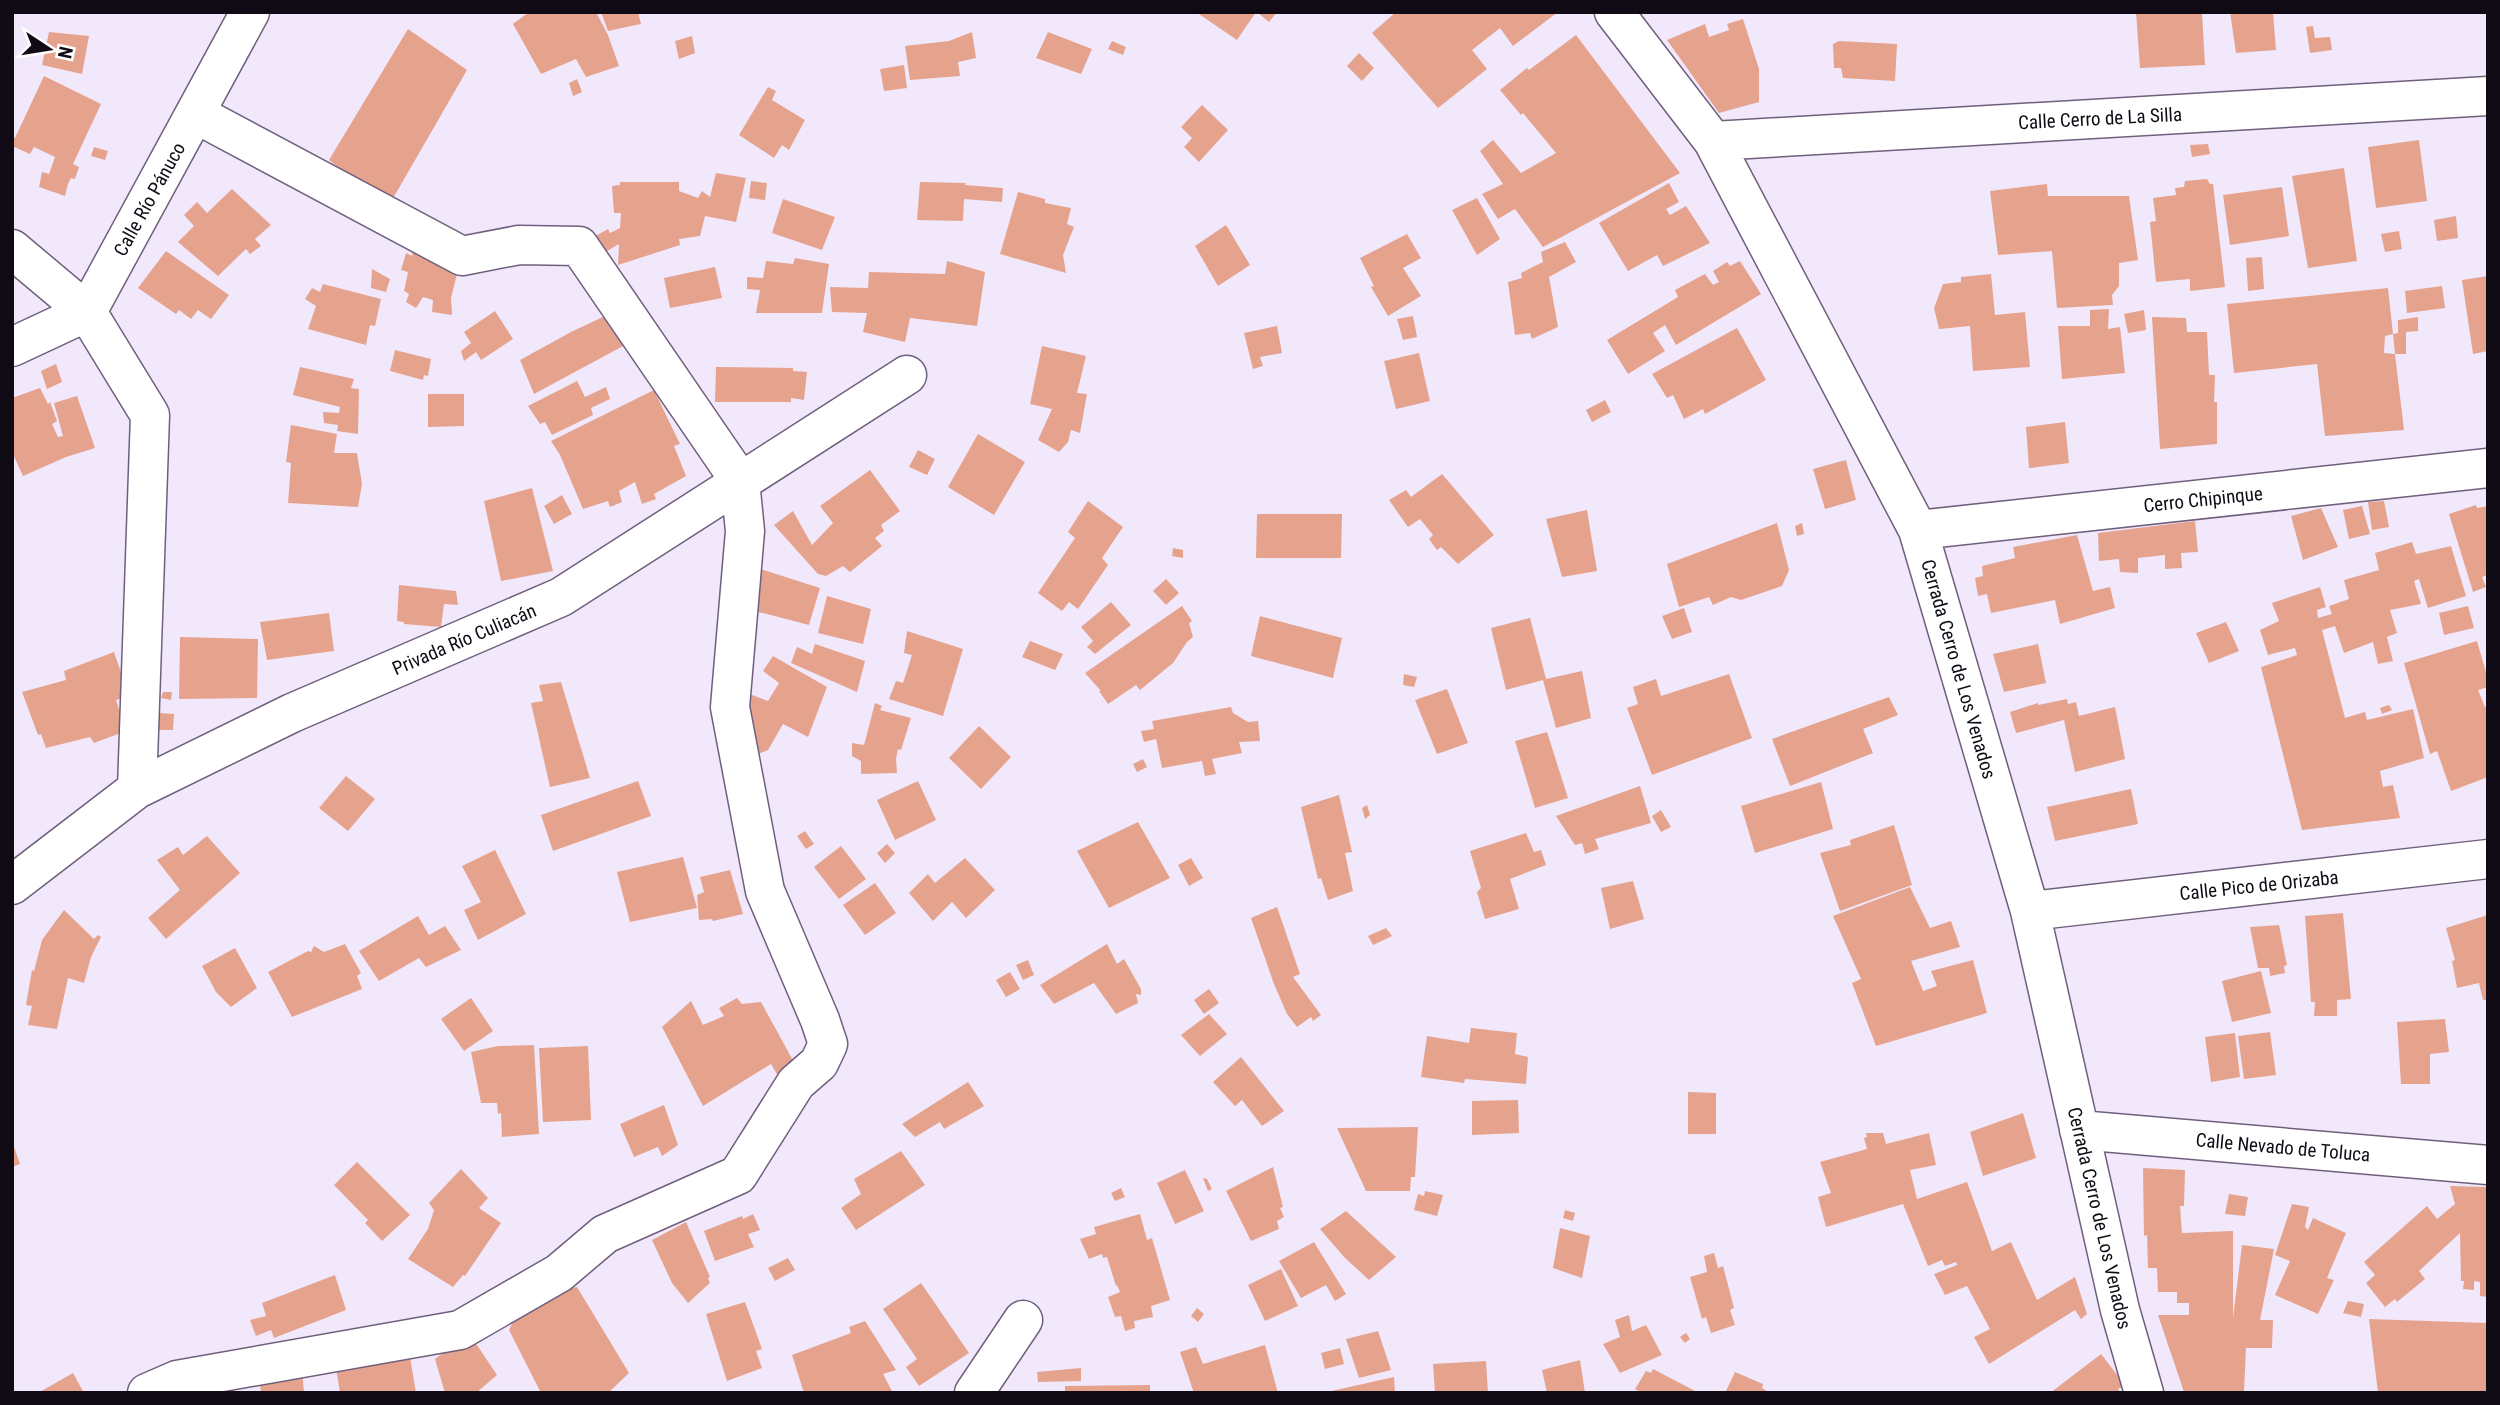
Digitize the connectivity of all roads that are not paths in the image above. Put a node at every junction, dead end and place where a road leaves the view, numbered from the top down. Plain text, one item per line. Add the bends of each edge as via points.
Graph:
1 (250, 12) edge
2 (1614, 12) edge
3 (2488, 96) edge
4 (196, 114) junction
5 (1713, 141) junction
6 (12, 249) edge
7 (87, 312) junction
8 (12, 347) edge
9 (906, 375) dead end
10 (2488, 468) edge
11 (740, 481) junction
12 (1919, 530) junction
13 (137, 789) junction
14 (2488, 859) edge
15 (12, 885) edge
16 (2030, 911) junction
17 (2079, 1130) junction
18 (2488, 1165) edge
19 (1023, 1320) dead end
20 (147, 1393) edge
21 (974, 1393) edge
22 (2144, 1393) edge

1 - 4 street, Calle Río Pánuco
2 - 5 street, Cerrada Cerro de Los Venados
3 - 5 street, Calle Cerro de La Silla
4 - 7 street, Calle Río Pánuco
4 - 11 street via 462,256 519,246 579,246
5 - 12 street, Cerrada Cerro de Los Venados
6 - 7 street
7 - 8 street
7 - 13 street via 150,415
9 - 11 street, Privada Río Culiacán
10 - 12 street, Cerro Chipinque
11 - 13 street, Privada Río Culiacán via 561,597 292,713
11 - 20 street via 745,531 730,708 765,891 828,1044 819,1063 796,1083 738,1175 605,1234 559,1273 460,1330 177,1380
12 - 16 street, Cerrada Cerro de Los Venados
13 - 15 street, Privada Río Culiacán
14 - 16 street, Calle Pico de Orizaba
16 - 17 street, Cerrada Cerro de Los Venados
17 - 18 street, Calle Nevado de Toluca
17 - 22 street, Cerrada Cerro de Los Venados
19 - 21 street

